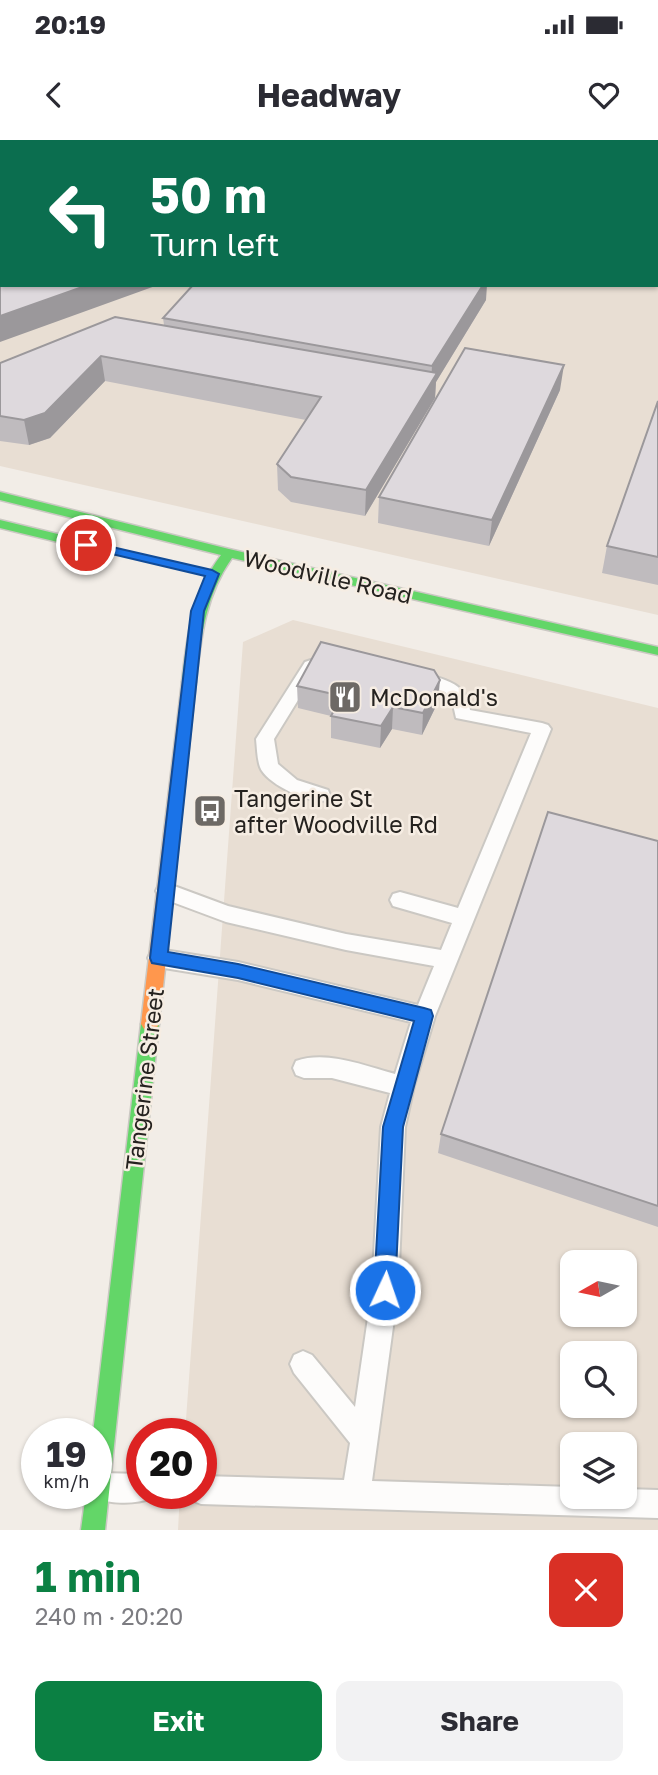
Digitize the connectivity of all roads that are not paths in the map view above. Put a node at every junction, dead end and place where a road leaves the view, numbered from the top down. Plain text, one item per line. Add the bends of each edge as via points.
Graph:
1 (0, 496) edge
2 (0, 524) edge
3 (229, 553) junction
4 (124, 554) dead end
5 (206, 573) junction
6 (237, 580) dead end
7 (658, 651) edge
8 (325, 655) edge
9 (399, 673) edge
10 (321, 795) dead end
11 (166, 891) junction
12 (400, 900) dead end
13 (463, 918) junction
14 (158, 958) junction
15 (447, 960) junction
16 (424, 1016) junction
17 (304, 1068) dead end
18 (403, 1086) junction
19 (303, 1364) dead end
20 (106, 1418) edge
21 (363, 1438) junction
22 (217, 1490) edge
23 (356, 1494) junction
24 (658, 1504) edge
25 (95, 1509) edge
26 (93, 1530) edge

1 - 3 street, Woodville Road
2 - 4 street
3 - 5 street, Tangerine Street
3 - 7 street, Woodville Road
5 - 6 street, Woodville Road
5 - 11 street, Tangerine Street via 197,611
8 - 10 lane via 312,664 265,739 269,767 290,785
9 - 13 lane via 451,688 461,699 462,714 542,729
11 - 14 street, Tangerine Street
11 - 15 lane via 239,917 346,943
12 - 13 lane
13 - 15 lane
14 - 16 lane via 238,971
14 - 20 street, Tangerine Street
15 - 16 lane
16 - 18 lane
17 - 18 lane via 332,1068
18 - 21 lane via 393,1127 385,1290
19 - 21 lane
21 - 23 lane
22 - 23 lane
23 - 24 lane
25 - 26 street, Tangerine Street

